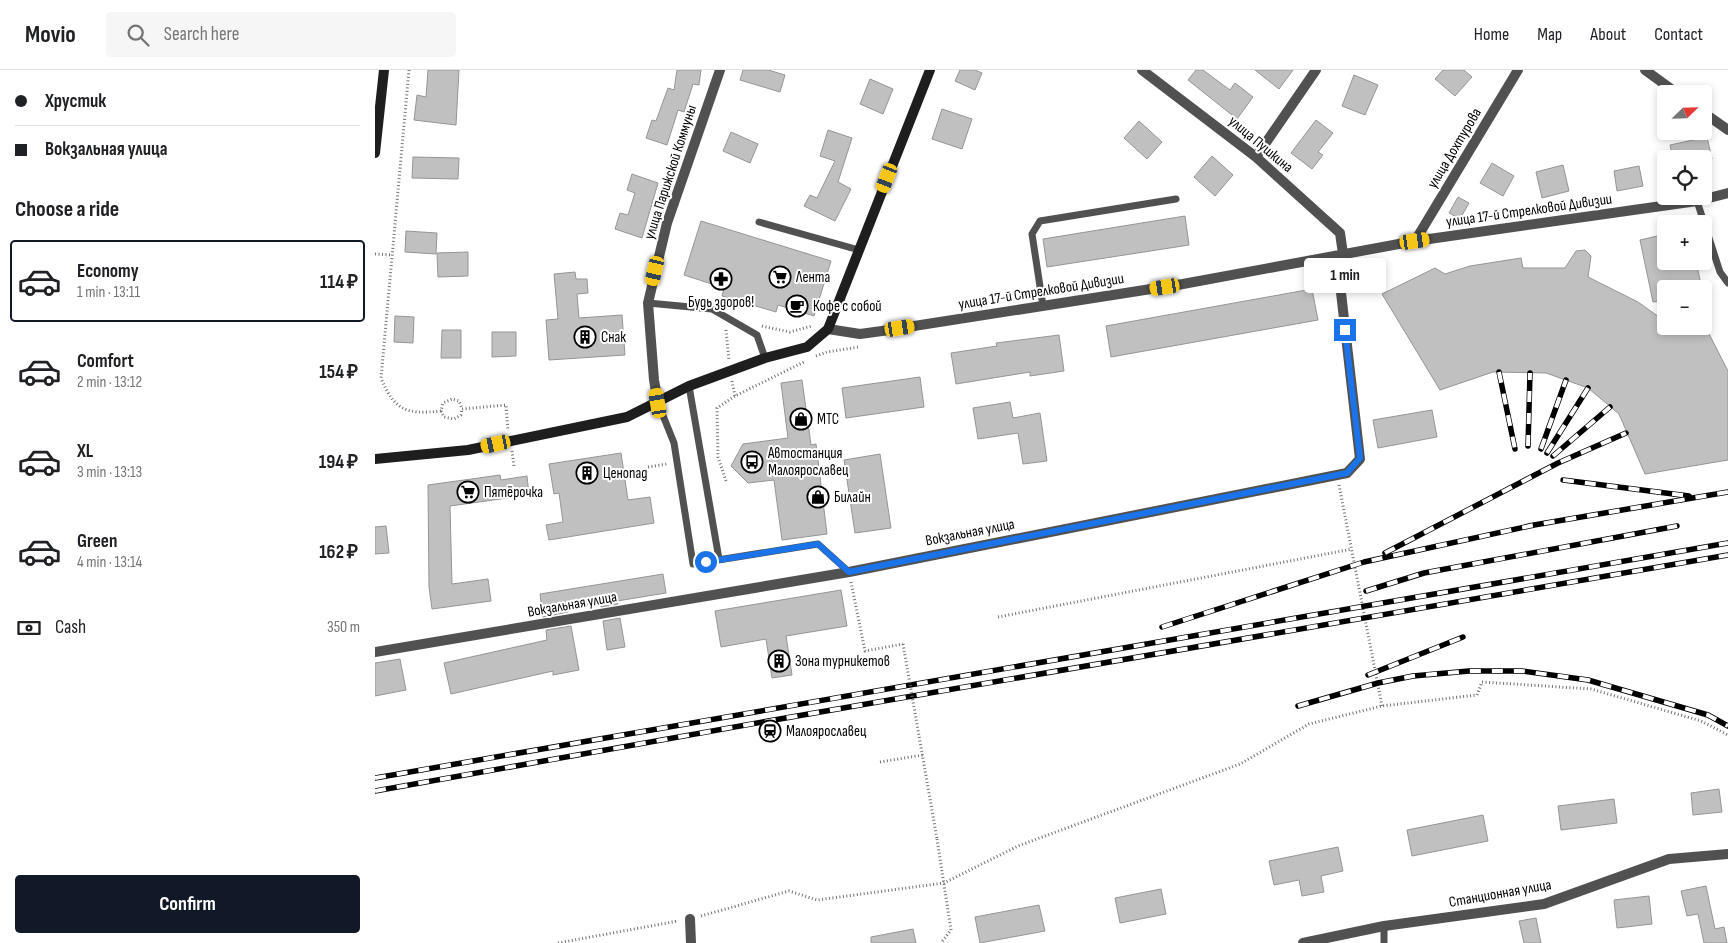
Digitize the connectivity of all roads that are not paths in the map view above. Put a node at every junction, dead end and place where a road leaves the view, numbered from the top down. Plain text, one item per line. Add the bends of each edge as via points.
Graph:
1 (384, 70) edge
2 (720, 70) edge
3 (930, 70) edge
4 (1142, 70) edge
5 (1316, 70) edge
6 (1518, 70) edge
7 (1645, 70) edge
8 (1666, 85) edge
9 (1713, 119) edge
10 (1728, 130) edge
11 (375, 152) edge
12 (1256, 157) junction
13 (1728, 194) edge
14 (1712, 198) edge
15 (1176, 199) dead end
16 (1669, 205) edge
17 (1698, 205) edge
18 (759, 222) dead end
19 (1415, 241) junction
20 (859, 250) junction
21 (1343, 254) junction
22 (1728, 283) edge
23 (648, 303) junction
24 (1043, 306) junction
25 (828, 329) junction
26 (765, 358) junction
27 (689, 386) junction
28 (658, 403) junction
29 (375, 459) edge
30 (719, 559) junction
31 (849, 572) junction
32 (375, 652) edge
33 (1728, 854) edge
34 (690, 919) road end
35 (1384, 926) junction
36 (691, 943) edge
37 (1303, 943) edge
38 (1384, 943) edge

1 - 11 main road
2 - 23 street, улица Парижской Коммуны via 667,224
3 - 20 main road
4 - 12 street, улица Пушкина
5 - 12 street
6 - 19 street, улица Дохтурова
7 - 8 street
9 - 10 street
12 - 21 street, улица Пушкина via 1340,233
13 - 14 street, улица 17-й Стрелковой Дивизии
15 - 24 lane via 1040,221 1032,234
16 - 19 street, улица 17-й Стрелковой Дивизии
17 - 22 lane via 1720,272
18 - 20 lane
19 - 21 street, улица 17-й Стрелковой Дивизии
20 - 25 main road
21 - 24 street, улица 17-й Стрелковой Дивизии
21 - 31 street, Вокзальная улица via 1339,275 1360,458 1347,473
23 - 26 lane via 712,309 757,335
23 - 28 street, улица Парижской Коммуны
24 - 25 street, улица 17-й Стрелковой Дивизии via 860,334
25 - 26 main road via 807,347
26 - 27 main road
27 - 28 main road
27 - 30 lane
28 - 29 main road via 627,417 468,450
28 - 30 lane via 674,443 693,564
30 - 31 lane via 818,544
31 - 32 street, Вокзальная улица
33 - 35 street, Станционная улица via 1669,859 1544,904
34 - 36 street
35 - 37 street, Станционная улица
35 - 38 lane

